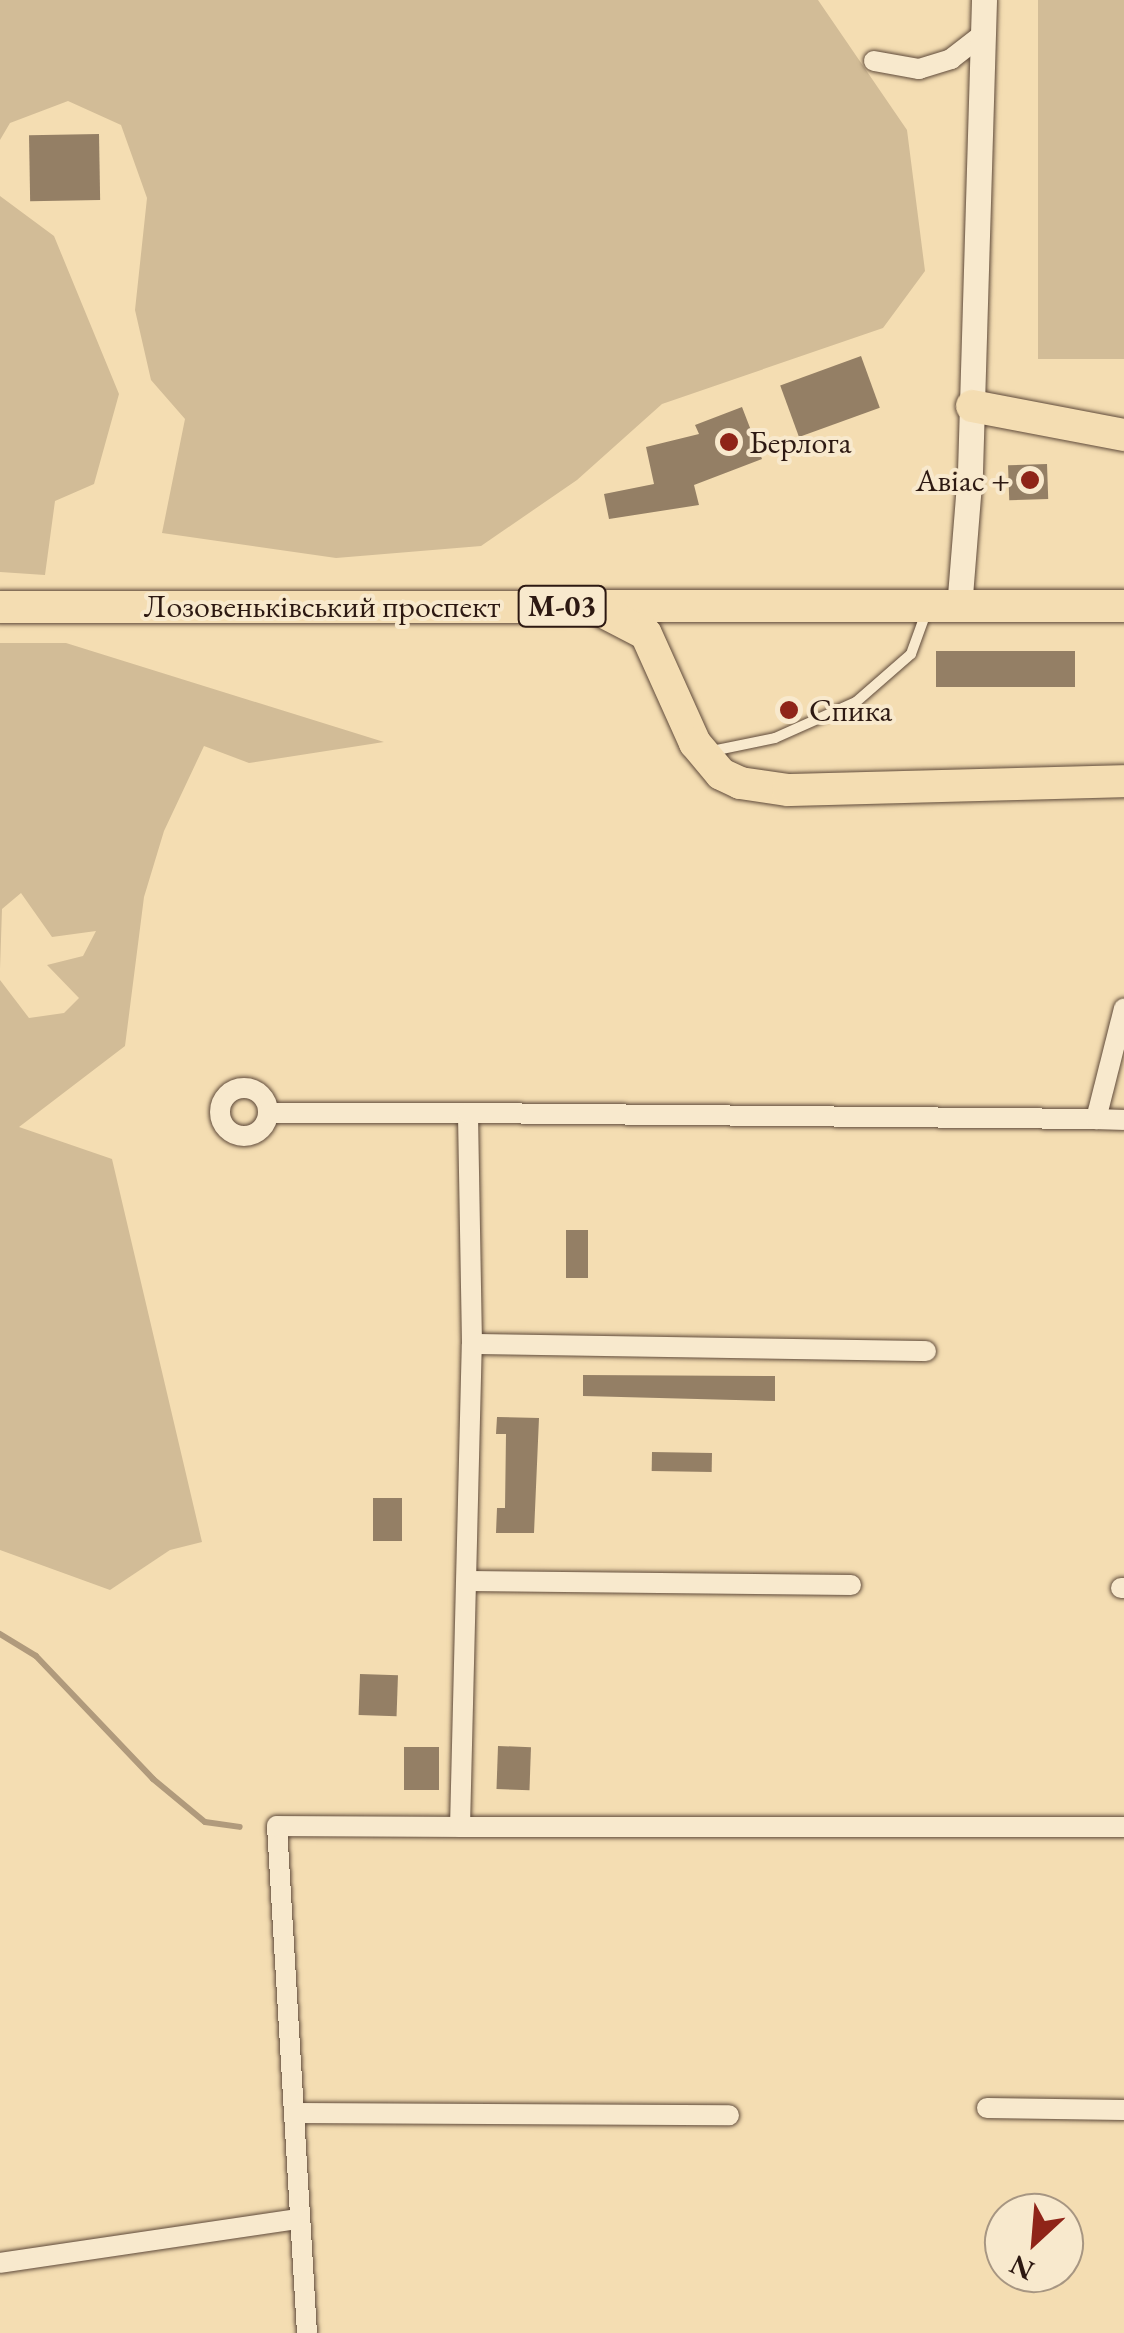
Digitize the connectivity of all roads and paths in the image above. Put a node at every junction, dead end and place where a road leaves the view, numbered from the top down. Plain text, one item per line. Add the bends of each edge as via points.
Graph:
1 (984, 0) edge
2 (983, 34) junction
3 (874, 61) dead end
4 (972, 406) junction
5 (1124, 435) edge
6 (592, 606) junction
7 (1124, 606) edge
8 (0, 607) edge
9 (944, 608) junction
10 (702, 754) junction
11 (1124, 781) edge
12 (1124, 1008) edge
13 (268, 1113) dead end
14 (468, 1113) junction
15 (1096, 1120) junction
16 (1124, 1120) edge
17 (472, 1344) junction
18 (926, 1351) dead end
19 (468, 1580) junction
20 (851, 1585) dead end
21 (460, 1827) junction
22 (1124, 1827) edge
23 (986, 2108) dead end
24 (1124, 2110) edge
25 (295, 2113) junction
26 (729, 2115) dead end
27 (297, 2219) junction
28 (0, 2263) edge
29 (308, 2333) edge

1 - 2 street
2 - 3 street via 951,58 918,69
2 - 4 street
4 - 5 highway
4 - 9 street
6 - 8 highway, Лозовеньківський проспект / М-03
6 - 9 highway, Лозовеньківський проспект / М-03
6 - 10 highway via 646,634
7 - 9 highway, Лозовеньківський проспект / М-03
9 - 10 lane via 910,654 856,702 775,738
10 - 11 highway via 740,783 788,790
12 - 15 street
13 - 14 street
14 - 15 street
14 - 17 street
15 - 16 street
17 - 18 street
17 - 19 street
19 - 20 street
19 - 21 street
21 - 22 street
21 - 25 street via 277,1826
23 - 24 street
25 - 26 street
25 - 27 street
27 - 28 street
27 - 29 street

